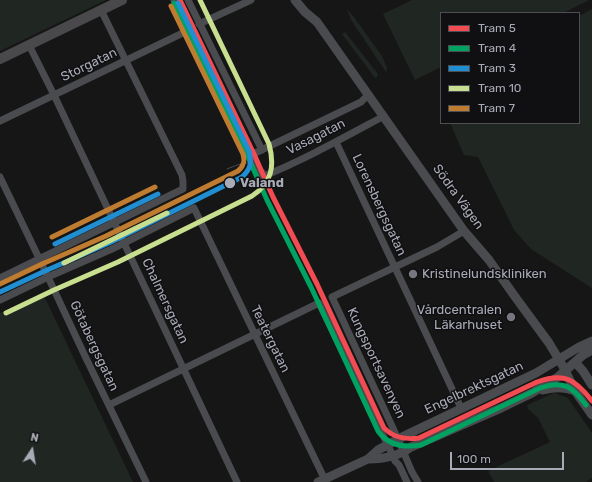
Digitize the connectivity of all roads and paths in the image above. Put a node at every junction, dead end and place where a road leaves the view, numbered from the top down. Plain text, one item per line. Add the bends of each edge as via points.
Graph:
1 (122, 0) edge
2 (174, 0) edge
3 (188, 0) edge
4 (251, 0) edge
5 (295, 0) edge
6 (101, 10) junction
7 (200, 24) junction
8 (189, 30) junction
9 (29, 45) junction
10 (0, 59) edge
11 (126, 60) junction
12 (54, 95) junction
13 (368, 95) junction
14 (384, 116) junction
15 (0, 121) edge
16 (336, 142) junction
17 (262, 150) junction
18 (249, 156) junction
19 (0, 177) edge
20 (115, 222) junction
21 (464, 230) junction
22 (124, 243) junction
23 (39, 259) junction
24 (395, 267) junction
25 (48, 277) junction
26 (0, 278) edge
27 (0, 300) edge
28 (255, 335) junction
29 (592, 341) edge
30 (592, 350) edge
31 (559, 360) junction
32 (575, 362) junction
33 (184, 369) junction
34 (566, 370) junction
35 (592, 385) edge
36 (575, 391) junction
37 (532, 393) junction
38 (109, 405) junction
39 (461, 408) junction
40 (592, 415) edge
41 (398, 439) junction
42 (387, 445) junction
43 (404, 453) junction
44 (393, 456) junction
45 (368, 459) junction
46 (323, 481) edge
47 (146, 482) edge
48 (237, 482) edge
49 (407, 482) edge
50 (418, 482) edge

1 - 6 main road
2 - 8 street
3 - 7 street
4 - 7 street
5 - 13 street, Södra Vägen via 317,22
6 - 9 main road
6 - 11 street
7 - 17 street
8 - 11 street, Storgatan
8 - 18 street
9 - 10 main road
9 - 12 street, Chalmersgatan
11 - 12 street, Storgatan
11 - 20 street via 182,175 183,189
12 - 15 street, Storgatan
12 - 20 street, Chalmersgatan
13 - 14 street, Södra Vägen
13 - 17 street, Vasagatan via 361,102
14 - 16 street, Vasagatan
14 - 21 street, Södra Vägen
16 - 18 street, Vasagatan via 259,178
16 - 24 street, Lorensbergsgatan
17 - 18 street, Vasagatan
19 - 23 street, Götabergsgatan
20 - 22 street, Chalmersgatan
20 - 23 street
21 - 24 street via 437,247
21 - 31 street, Södra Vägen via 489,260
22 - 25 street
22 - 28 street, Teatergatan via 194,208
22 - 33 street, Chalmersgatan
23 - 25 street, Götabergsgatan
23 - 26 street
24 - 39 street, Lorensbergsgatan
24 - 41 street, Kungsportsavenyen via 332,297
25 - 27 street
25 - 38 street, Götabergsgatan
28 - 33 street
28 - 42 street, Kungsportsavenyen via 319,303
28 - 46 street, Teatergatan
29 - 31 street, Engelbrektsgatan
30 - 32 street, Engelbrektsgatan
31 - 34 street, Södra Vägen
31 - 39 street, Engelbrektsgatan
32 - 34 street, Engelbrektsgatan
32 - 35 street
33 - 38 street
33 - 48 street, Chalmersgatan
34 - 36 street, Södra Vägen
34 - 37 street, Engelbrektsgatan
36 - 37 street, Engelbrektsgatan via 566,387 553,387
36 - 40 street, Södra Vägen
37 - 43 street, Engelbrektsgatan via 411,447
38 - 47 street, Götabergsgatan
39 - 41 street, Engelbrektsgatan
41 - 42 street, Engelbrektsgatan
41 - 43 street, Kungsportsavenyen
42 - 44 street, Kungsportsavenyen
42 - 45 street, Engelbrektsgatan
43 - 44 street, Engelbrektsgatan
43 - 50 street, Kungsportsavenyen
44 - 45 street, Engelbrektsgatan
44 - 49 street, Kungsportsavenyen
45 - 46 street, Engelbrektsgatan

